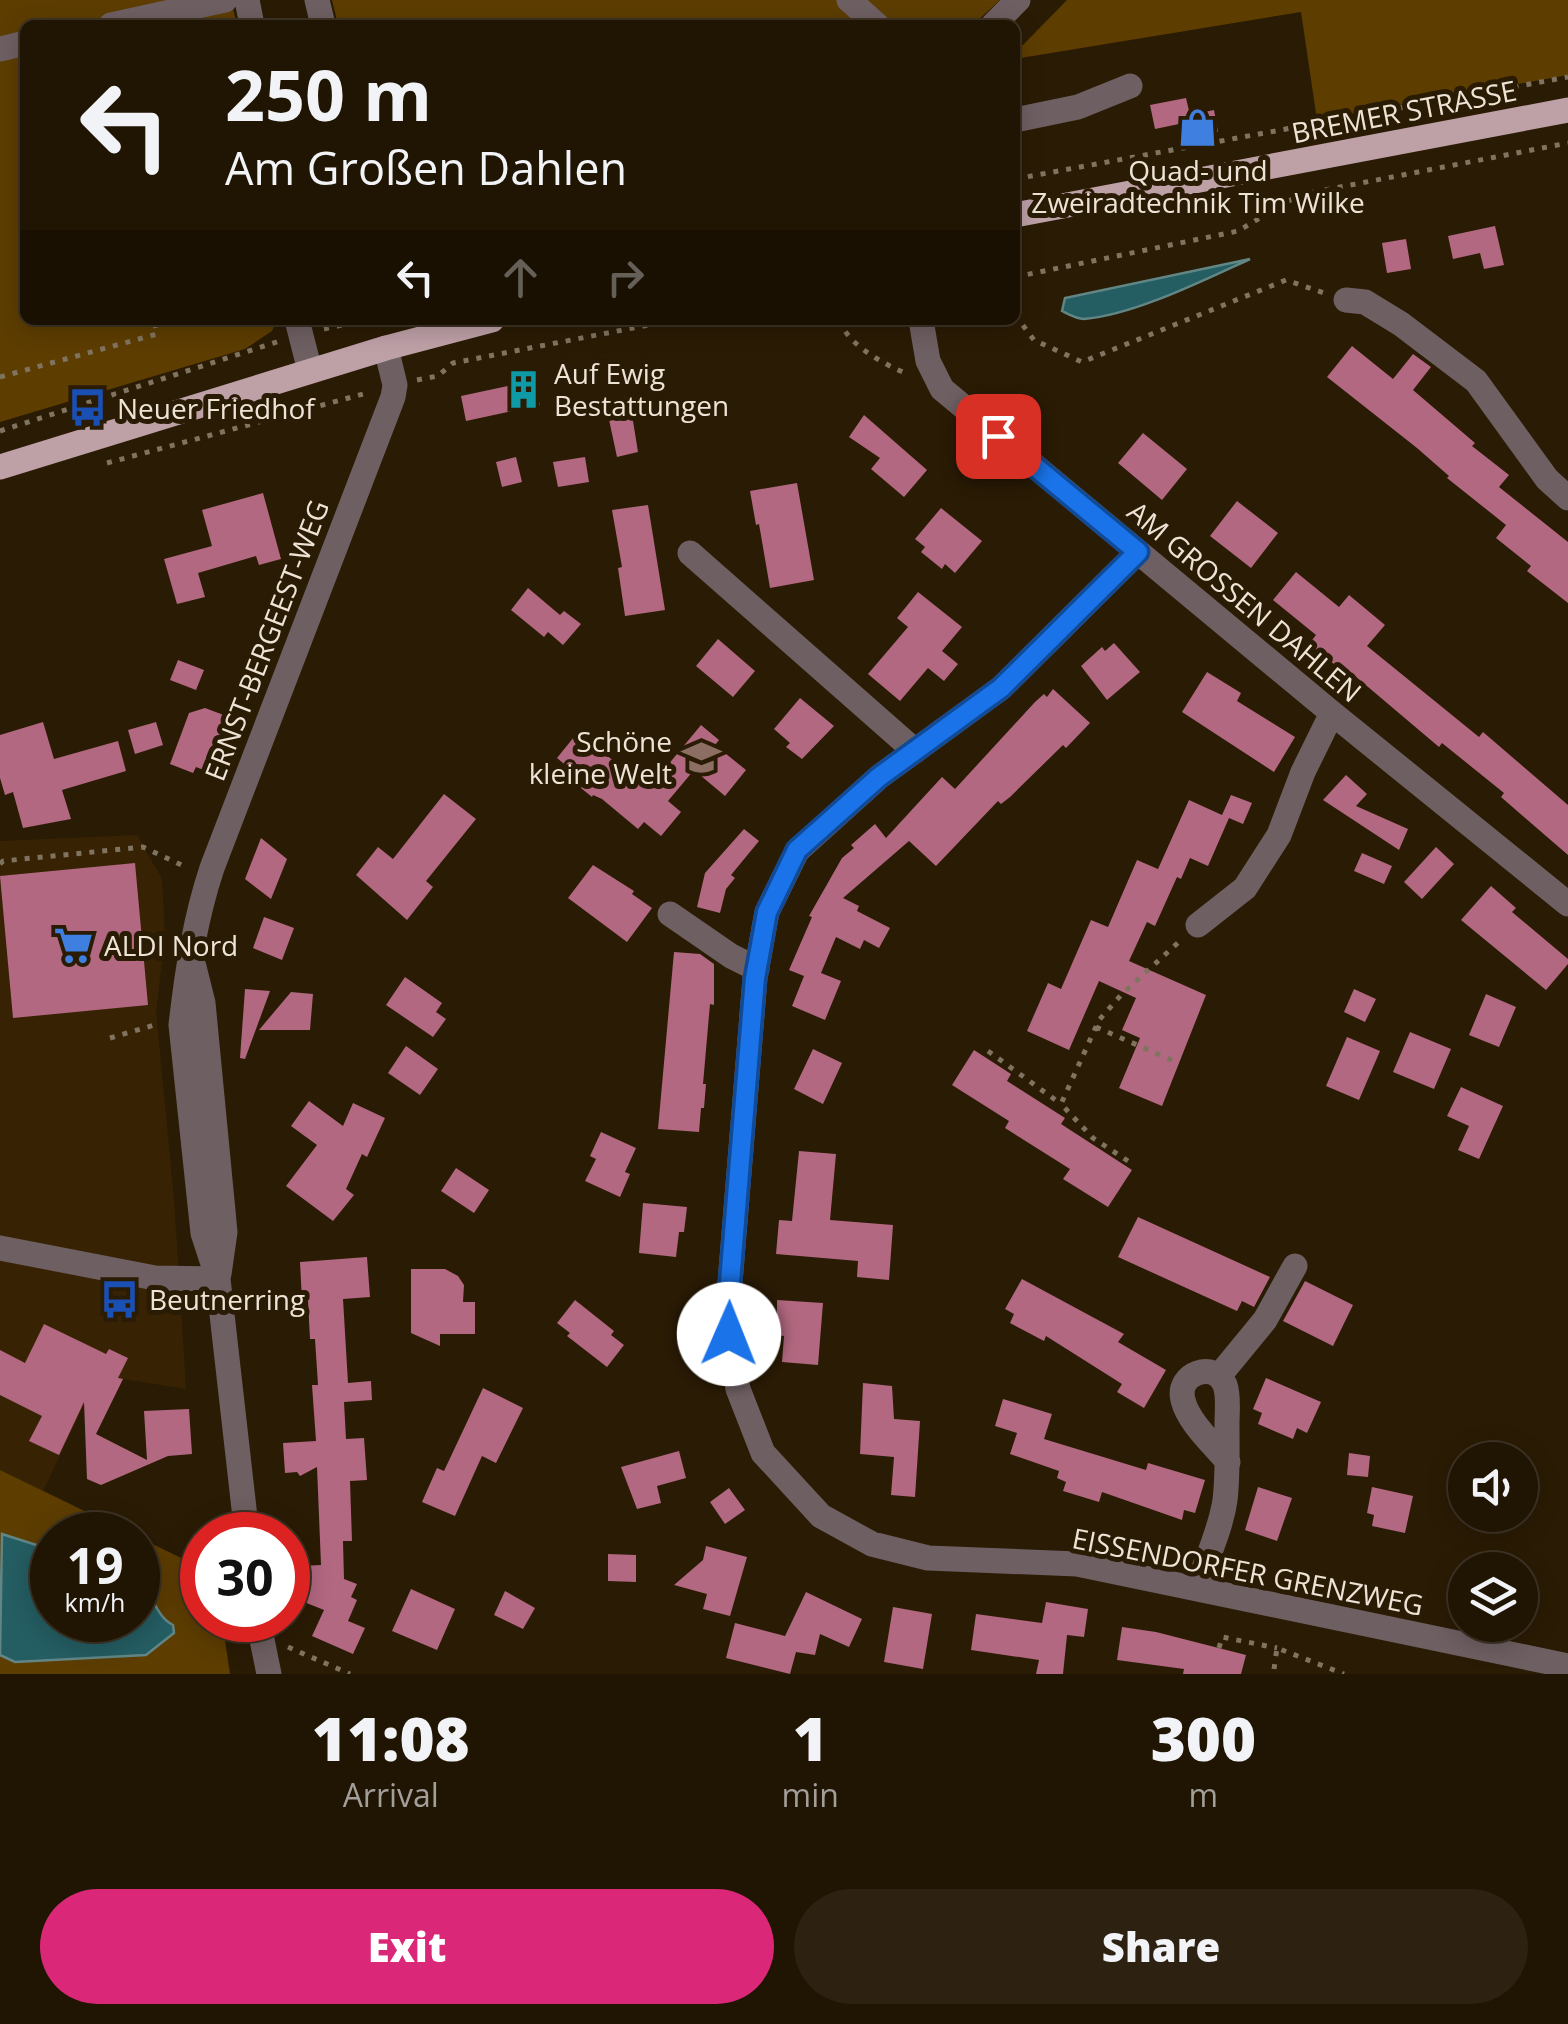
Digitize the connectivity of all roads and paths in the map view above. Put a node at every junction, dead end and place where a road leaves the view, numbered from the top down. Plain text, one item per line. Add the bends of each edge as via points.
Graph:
1 (224, 0) edge
2 (851, 0) edge
3 (1018, 0) edge
4 (186, 4) edge
5 (129, 20) edge
6 (872, 20) edge
7 (998, 20) edge
8 (1568, 77) edge
9 (1130, 86) dead end
10 (1568, 110) edge
11 (1020, 119) edge
12 (1568, 143) edge
13 (1020, 178) edge
14 (1020, 214) edge
15 (1020, 276) edge
16 (1346, 300) joint
17 (1020, 322) edge
18 (155, 325) edge
19 (341, 325) edge
20 (473, 325) edge
21 (648, 325) edge
22 (843, 325) edge
23 (922, 325) edge
24 (336, 326) joint
25 (299, 327) edge
26 (386, 348) junction
27 (310, 371) junction
28 (0, 378) edge
29 (395, 384) junction
30 (942, 389) junction
31 (0, 432) edge
32 (106, 463) dead end
33 (0, 467) edge
34 (1568, 498) edge
35 (1138, 552) junction
36 (690, 553) dead end
37 (1332, 713) junction
38 (915, 751) junction
39 (0, 864) edge
40 (209, 878) junction
41 (1568, 904) edge
42 (670, 914) dead end
43 (1198, 925) joint
44 (191, 956) junction
45 (757, 970) junction
46 (181, 1025) junction
47 (1096, 1027) junction
48 (110, 1038) dead end
49 (988, 1052) dead end
50 (1176, 1062) dead end
51 (1062, 1104) junction
52 (1128, 1160) dead end
53 (0, 1248) edge
54 (1294, 1266) dead end
55 (218, 1279) junction
56 (1219, 1376) junction
57 (1228, 1462) junction
58 (244, 1512) edge
59 (1196, 1588) junction
60 (262, 1642) edge
61 (282, 1642) edge
62 (1219, 1648) dead end
63 (1277, 1648) junction
64 (1568, 1666) edge
65 (1274, 1669) dead end
66 (1331, 1672) edge
67 (268, 1674) edge
68 (350, 1674) edge
69 (1344, 1674) edge

1 - 4 street
2 - 6 street
3 - 7 street
4 - 5 street
8 - 13 path
9 - 11 street
10 - 14 main road, BREMER STRASSE
12 - 15 path via 1300,194 1238,231
16 - 17 path via 1286,280 1082,362 1034,340
16 - 34 street via 1365,302 1401,324 1476,381
18 - 28 path via 156,334
19 - 24 path
20 - 26 main road
21 - 29 path via 453,363 438,376
22 - 30 path via 888,365
23 - 30 street, AM GROSSEN DAHLEN
24 - 25 path
25 - 27 street
25 - 31 path
26 - 27 main road
26 - 29 street
27 - 33 main road
29 - 32 path
29 - 40 street, ERNST-BERGEEST-WEG
30 - 35 street, AM GROSSEN DAHLEN
35 - 37 street, AM GROSSEN DAHLEN
35 - 38 street, EISSENDORFER GRENZWEG via 1001,688
36 - 38 street
37 - 41 street, AM GROSSEN DAHLEN
37 - 43 street via 1279,835 1245,888
38 - 45 street, EISSENDORFER GRENZWEG via 797,850 767,912
39 - 40 path via 143,847
40 - 44 street, ERNST-BERGEEST-WEG
42 - 45 street
43 - 47 path via 1120,995
44 - 46 street, ERNST-BERGEEST-WEG
44 - 55 street, ERNST-BERGEEST-WEG via 203,1003 226,1232
45 - 59 street, EISSENDORFER GRENZWEG via 727,1319 738,1389 763,1453 821,1516 872,1544 928,1558 1078,1564
46 - 48 path via 153,1024
46 - 55 street, ERNST-BERGEEST-WEG via 203,1233
47 - 50 path
47 - 51 path
49 - 51 path
51 - 52 path via 1093,1138
53 - 55 street via 156,1278
54 - 56 street via 1265,1320
55 - 58 street, ERNST-BERGEEST-WEG
56 - 57 street via 1226,1387
56 - 57 street via 1190,1375 1181,1396
57 - 59 street via 1225,1504
59 - 64 street, EISSENDORFER GRENZWEG
60 - 67 street
61 - 68 path
62 - 63 path via 1222,1637
63 - 65 path
63 - 66 path
66 - 69 path

